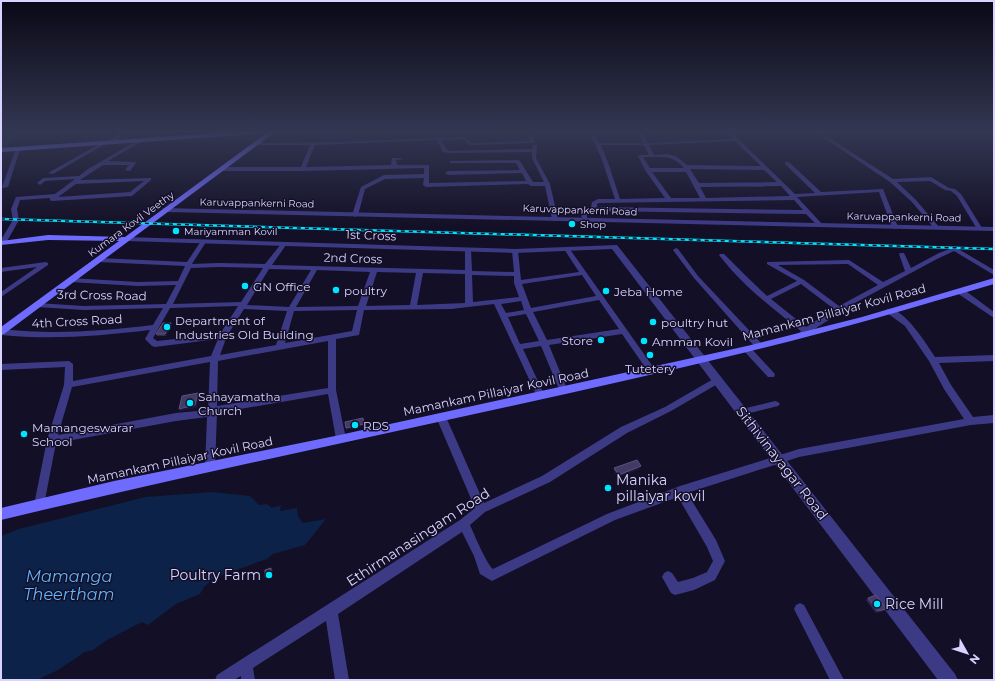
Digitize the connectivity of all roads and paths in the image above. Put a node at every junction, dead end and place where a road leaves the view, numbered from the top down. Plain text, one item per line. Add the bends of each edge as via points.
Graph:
1 (13, 164) edge
2 (66, 164) edge
3 (102, 164) edge
4 (132, 164) edge
5 (229, 164) edge
6 (305, 164) edge
7 (520, 164) edge
8 (536, 164) edge
9 (606, 164) edge
10 (644, 164) edge
11 (684, 164) edge
12 (760, 164) edge
13 (788, 164) edge
14 (866, 164) edge
15 (385, 166) junction
16 (394, 166) joint
17 (687, 168) junction
18 (764, 168) junction
19 (222, 169) junction
20 (303, 169) junction
21 (128, 170) dead end
22 (648, 170) junction
23 (524, 171) junction
24 (51, 172) dead end
25 (448, 173) dead end
26 (427, 176) junction
27 (82, 177) junction
28 (384, 177) junction
29 (892, 181) junction
30 (75, 182) junction
31 (530, 182) junction
32 (40, 183) dead end
33 (547, 184) junction
34 (782, 184) junction
35 (697, 185) junction
36 (5, 188) dead end
37 (821, 195) junction
38 (56, 196) junction
39 (794, 197) junction
40 (618, 200) junction
41 (669, 200) junction
42 (704, 200) junction
43 (594, 209) junction
44 (166, 210) junction
45 (807, 212) junction
46 (355, 215) junction
47 (555, 219) junction
48 (584, 220) junction
49 (821, 226) junction
50 (895, 227) junction
51 (936, 227) junction
52 (979, 228) junction
53 (994, 229) edge
54 (127, 239) junction
55 (203, 242) junction
56 (3, 243) edge
57 (283, 245) junction
58 (614, 247) joint
59 (568, 249) junction
60 (468, 250) junction
61 (676, 250) dead end
62 (515, 251) junction
63 (902, 254) dead end
64 (722, 255) dead end
65 (98, 260) junction
66 (188, 265) junction
67 (267, 267) junction
68 (315, 268) junction
69 (1, 270) edge
70 (374, 270) junction
71 (420, 272) junction
72 (469, 272) junction
73 (909, 272) junction
74 (583, 273) junction
75 (994, 273) edge
76 (518, 274) junction
77 (70, 280) junction
78 (802, 281) junction
79 (994, 281) edge
80 (180, 282) junction
81 (518, 283) junction
82 (883, 285) junction
83 (960, 291) junction
84 (1, 295) edge
85 (601, 297) junction
86 (523, 299) junction
87 (766, 299) junction
88 (497, 303) junction
89 (37, 305) junction
90 (243, 305) junction
91 (469, 305) junction
92 (167, 307) junction
93 (362, 307) junction
94 (413, 308) junction
95 (291, 309) junction
96 (839, 309) junction
97 (528, 311) junction
98 (890, 311) junction
99 (503, 316) junction
100 (994, 316) edge
101 (155, 327) junction
102 (624, 330) junction
103 (1, 332) edge
104 (804, 333) junction
105 (223, 336) junction
106 (332, 337) junction
107 (544, 343) junction
108 (280, 346) junction
109 (759, 346) junction
110 (519, 347) junction
111 (747, 349) junction
112 (994, 358) edge
113 (214, 359) junction
114 (702, 359) junction
115 (933, 360) junction
116 (1, 367) edge
117 (652, 371) junction
118 (771, 375) dead end
119 (718, 380) junction
120 (68, 385) junction
121 (563, 389) junction
122 (332, 390) junction
123 (540, 394) junction
124 (775, 404) dead end
125 (213, 412) junction
126 (742, 412) junction
127 (441, 417) junction
128 (994, 419) edge
129 (971, 421) junction
130 (341, 439) junction
131 (52, 440) junction
132 (778, 460) junction
133 (210, 467) junction
134 (680, 491) junction
135 (39, 505) junction
136 (481, 509) junction
137 (1, 514) edge
138 (464, 524) junction
139 (668, 577) dead end
140 (800, 610) dead end
141 (330, 612) junction
142 (246, 665) junction
143 (222, 680) edge
144 (248, 680) edge
145 (342, 680) edge
146 (837, 680) edge
147 (949, 680) edge

1 - 36 street
2 - 24 street
3 - 27 street
4 - 21 street
5 - 19 main road, Kumara Kovil Veethy
6 - 20 street
7 - 23 street
8 - 33 street
9 - 40 street
10 - 22 street
11 - 17 street
12 - 18 street
13 - 37 street
14 - 29 street
15 - 16 street
15 - 20 street
15 - 28 street
16 - 26 street via 427,166
17 - 18 street
17 - 22 street
17 - 35 street
18 - 34 street
19 - 20 street
19 - 44 main road, Kumara Kovil Veethy
22 - 41 street
23 - 25 street
23 - 31 street
26 - 28 street
26 - 31 street via 426,185
27 - 30 street
27 - 32 street via 43,180
28 - 46 street via 363,188
29 - 51 street via 914,201
29 - 52 street via 931,179 953,190 959,195
30 - 38 street
30 - 38 street via 149,179 132,194 52,199
31 - 33 street via 535,185
33 - 47 street
34 - 35 street
34 - 39 street
35 - 42 street
37 - 39 street
37 - 50 street via 881,190
38 - 56 street via 18,198 14,209 16,220
39 - 42 street
39 - 45 street
40 - 41 street
40 - 43 street via 598,201 594,203
41 - 42 street
43 - 45 street
43 - 48 street via 584,210
44 - 46 street, Karuvappankerni Road
44 - 54 main road, Kumara Kovil Veethy
45 - 49 street
46 - 47 street, Karuvappankerni Road
47 - 48 street, Karuvappankerni Road
48 - 49 street, Karuvappankerni Road
49 - 50 street, Karuvappankerni Road
50 - 51 street, Karuvappankerni Road
51 - 52 street, Karuvappankerni Road
52 - 53 street, Karuvappankerni Road
54 - 55 street, 1st Cross
54 - 56 main road via 42,237
54 - 65 main road, Kumara Kovil Veethy
55 - 57 street, 1st Cross
55 - 66 street
57 - 60 street, 1st Cross
57 - 67 street
58 - 59 street, 1st Cross
58 - 114 street, Sithivinayagar Road
59 - 62 street, 1st Cross
59 - 74 street
60 - 62 street, 1st Cross
60 - 72 street
61 - 109 street via 696,277
62 - 76 street
63 - 73 street
64 - 87 street
65 - 66 street, 2nd Cross
65 - 77 main road, Kumara Kovil Veethy
66 - 67 street, 2nd Cross
66 - 80 street
67 - 68 street, 2nd Cross
67 - 90 street
68 - 70 street, 2nd Cross
68 - 95 street
69 - 84 street via 46,264
70 - 71 street, 2nd Cross
70 - 93 street
71 - 72 street, 2nd Cross
71 - 94 street
72 - 76 street, 2nd Cross
72 - 91 street
73 - 75 street via 955,249
73 - 82 street
74 - 81 street
74 - 85 street
76 - 81 street
77 - 80 street via 138,284
77 - 89 main road, Kumara Kovil Veethy
78 - 82 street via 769,263 849,262
78 - 87 street
78 - 96 street
79 - 83 main road, Mamankam Pillaiyar Kovil Road
80 - 92 street
81 - 86 street
82 - 96 street
83 - 98 main road, Mamankam Pillaiyar Kovil Road
83 - 100 street
85 - 97 street
85 - 102 street
86 - 88 street, 3rd Cross Road
86 - 97 street
87 - 104 street
88 - 91 street, 3rd Cross Road
88 - 99 street
89 - 92 street, 3rd Cross Road via 84,308
89 - 103 main road, Kumara Kovil Veethy
90 - 92 street, 3rd Cross Road
90 - 95 street, 3rd Cross Road
90 - 105 street
91 - 94 street, 3rd Cross Road
92 - 101 street
93 - 94 street, 3rd Cross Road
93 - 95 street, 3rd Cross Road
93 - 106 street via 356,333
95 - 108 street
96 - 104 street via 816,322
97 - 99 street
97 - 107 street
98 - 104 main road, Mamankam Pillaiyar Kovil Road via 865,320
98 - 115 street via 908,324
99 - 110 street
101 - 103 street, 4th Cross Road via 89,334 30,336
101 - 105 street via 149,339 154,344
102 - 107 street
102 - 117 street
104 - 109 main road, Mamankam Pillaiyar Kovil Road
105 - 113 street
106 - 108 street
106 - 122 street
107 - 110 street
107 - 121 street
108 - 113 street
109 - 111 main road, Mamankam Pillaiyar Kovil Road
110 - 123 street
111 - 114 main road, Mamankam Pillaiyar Kovil Road
111 - 118 street
112 - 115 street
113 - 120 street
113 - 125 street
114 - 117 main road, Mamankam Pillaiyar Kovil Road
114 - 119 street, Sithivinayagar Road
115 - 129 street via 947,387
116 - 120 street via 69,364
117 - 121 main road, Mamankam Pillaiyar Kovil Road
119 - 126 street, Sithivinayagar Road
119 - 136 street, Ethirmanasingam Road via 668,409 624,430 546,479
120 - 131 street
121 - 123 main road, Mamankam Pillaiyar Kovil Road
122 - 125 street
122 - 130 street
123 - 127 main road, Mamankam Pillaiyar Kovil Road
124 - 126 street
125 - 131 street
125 - 133 street
126 - 132 street, Sithivinayagar Road
127 - 130 main road, Mamankam Pillaiyar Kovil Road
127 - 136 street
128 - 129 street
129 - 132 street via 799,452
130 - 133 main road, Mamankam Pillaiyar Kovil Road
131 - 135 street
132 - 134 street
132 - 147 street, Sithivinayagar Road
133 - 135 main road, Mamankam Pillaiyar Kovil Road
134 - 138 street via 611,517 492,575 484,570
134 - 139 street via 712,544 719,561 711,576 694,584 675,589
135 - 137 main road, Mamankam Pillaiyar Kovil Road
136 - 138 street, Ethirmanasingam Road
138 - 141 street, Ethirmanasingam Road
140 - 146 street
141 - 142 street, Ethirmanasingam Road
141 - 145 street
142 - 143 street, Ethirmanasingam Road
142 - 144 street

